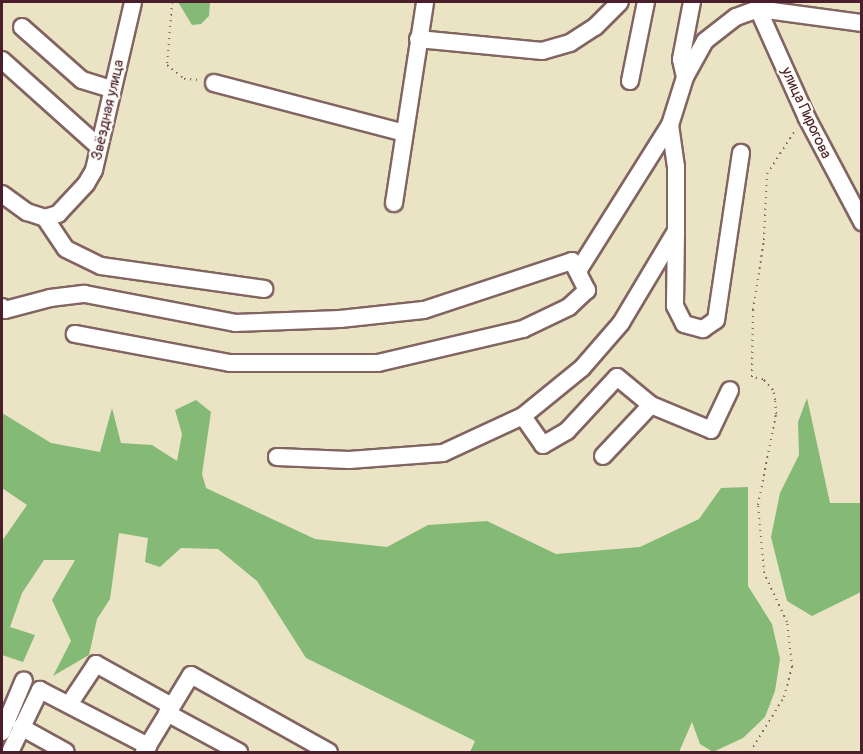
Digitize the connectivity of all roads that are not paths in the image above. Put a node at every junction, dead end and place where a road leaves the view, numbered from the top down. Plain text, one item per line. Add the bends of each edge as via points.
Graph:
1 (133, 2) edge
2 (426, 2) edge
3 (620, 2) edge
4 (646, 2) edge
5 (692, 2) edge
6 (759, 5) edge
7 (861, 23) edge
8 (22, 27) dead end
9 (418, 39) junction
10 (2, 60) edge
11 (686, 77) junction
12 (630, 81) dead end
13 (214, 83) road end
14 (112, 89) junction
15 (670, 125) junction
16 (404, 133) junction
17 (99, 147) junction
18 (741, 153) dead end
19 (2, 194) edge
20 (394, 203) dead end
21 (45, 218) junction
22 (861, 222) edge
23 (676, 231) junction
24 (578, 272) junction
25 (264, 289) dead end
26 (2, 307) edge
27 (75, 334) dead end
28 (730, 390) dead end
29 (651, 405) junction
30 (523, 416) junction
31 (603, 456) dead end
32 (277, 457) dead end
33 (24, 680) dead end
34 (70, 703) junction
35 (169, 709) junction
36 (21, 728) junction
37 (2, 732) edge
38 (319, 750) edge
39 (145, 751) edge
40 (10, 753) edge
41 (66, 753) edge
42 (239, 753) edge

1 - 14 street, Звёздная улица
2 - 9 street
3 - 9 street via 579,38 542,51
4 - 12 street
5 - 11 street via 681,59
6 - 7 street
6 - 11 street via 736,16 705,41
6 - 22 street, улица Пирогова via 807,118
8 - 14 street via 81,80
9 - 16 street
10 - 17 street
11 - 15 street
13 - 16 street
14 - 17 street, Звёздная улица
15 - 23 street via 676,166
15 - 24 street
16 - 20 street
17 - 21 street, Звёздная улица via 86,184 58,214
18 - 23 street via 716,320 703,329 684,324 675,306
19 - 21 street via 27,212
21 - 25 street via 66,249 101,266
23 - 30 street via 621,323 582,368
24 - 26 street via 572,261 424,309 340,319 234,323 85,294 5,310
24 - 27 street via 587,290 580,299 523,328 378,363 230,363
28 - 29 street via 711,430
29 - 30 street via 617,377 567,431 543,445
29 - 31 street
30 - 32 street via 443,453 349,460
33 - 37 street
34 - 35 street via 96,664
34 - 36 street via 40,690
34 - 39 street
35 - 38 street via 190,675
35 - 39 street
35 - 42 street
36 - 40 street
36 - 41 street

